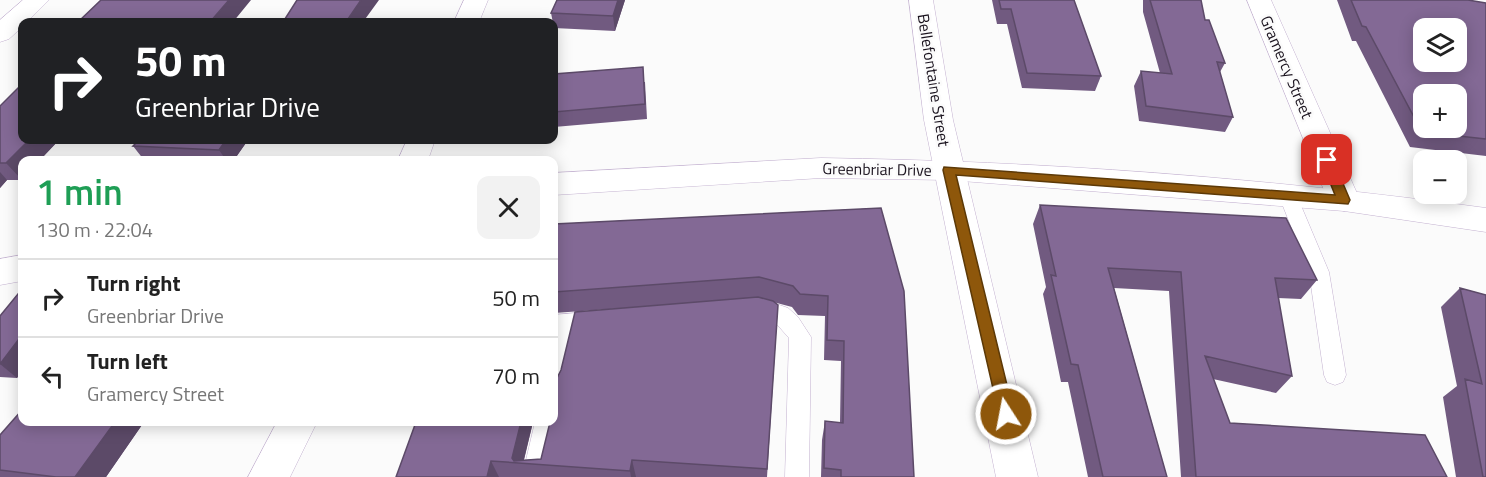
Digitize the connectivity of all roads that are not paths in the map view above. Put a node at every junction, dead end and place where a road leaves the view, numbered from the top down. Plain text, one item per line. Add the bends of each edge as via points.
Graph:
1 (37, 0) edge
2 (476, 0) edge
3 (921, 0) edge
4 (1259, 0) edge
5 (469, 18) edge
6 (0, 34) edge
7 (949, 170) junction
8 (558, 184) edge
9 (1288, 196) junction
10 (1344, 200) junction
11 (1486, 220) edge
12 (18, 269) edge
13 (0, 272) edge
14 (734, 310) edge
15 (616, 319) edge
16 (561, 323) edge
17 (558, 351) edge
18 (1335, 375) dead end
19 (295, 426) edge
20 (545, 426) edge
21 (269, 477) edge
22 (534, 477) edge
23 (797, 477) edge
24 (1017, 477) edge

1 - 6 street
2 - 5 street
3 - 7 street, Bellefontaine Street
4 - 10 street, Gramercy Street
7 - 8 street, Greenbriar Drive via 821,168
7 - 9 street, Greenbriar Drive
7 - 24 street, Bellefontaine Street via 1002,393
9 - 10 street, Greenbriar Drive
9 - 18 lane via 1319,272
10 - 11 street, Greenbriar Drive
12 - 13 street
14 - 23 lane via 780,311 800,337
15 - 16 lane
16 - 17 lane
19 - 21 street
20 - 22 lane

